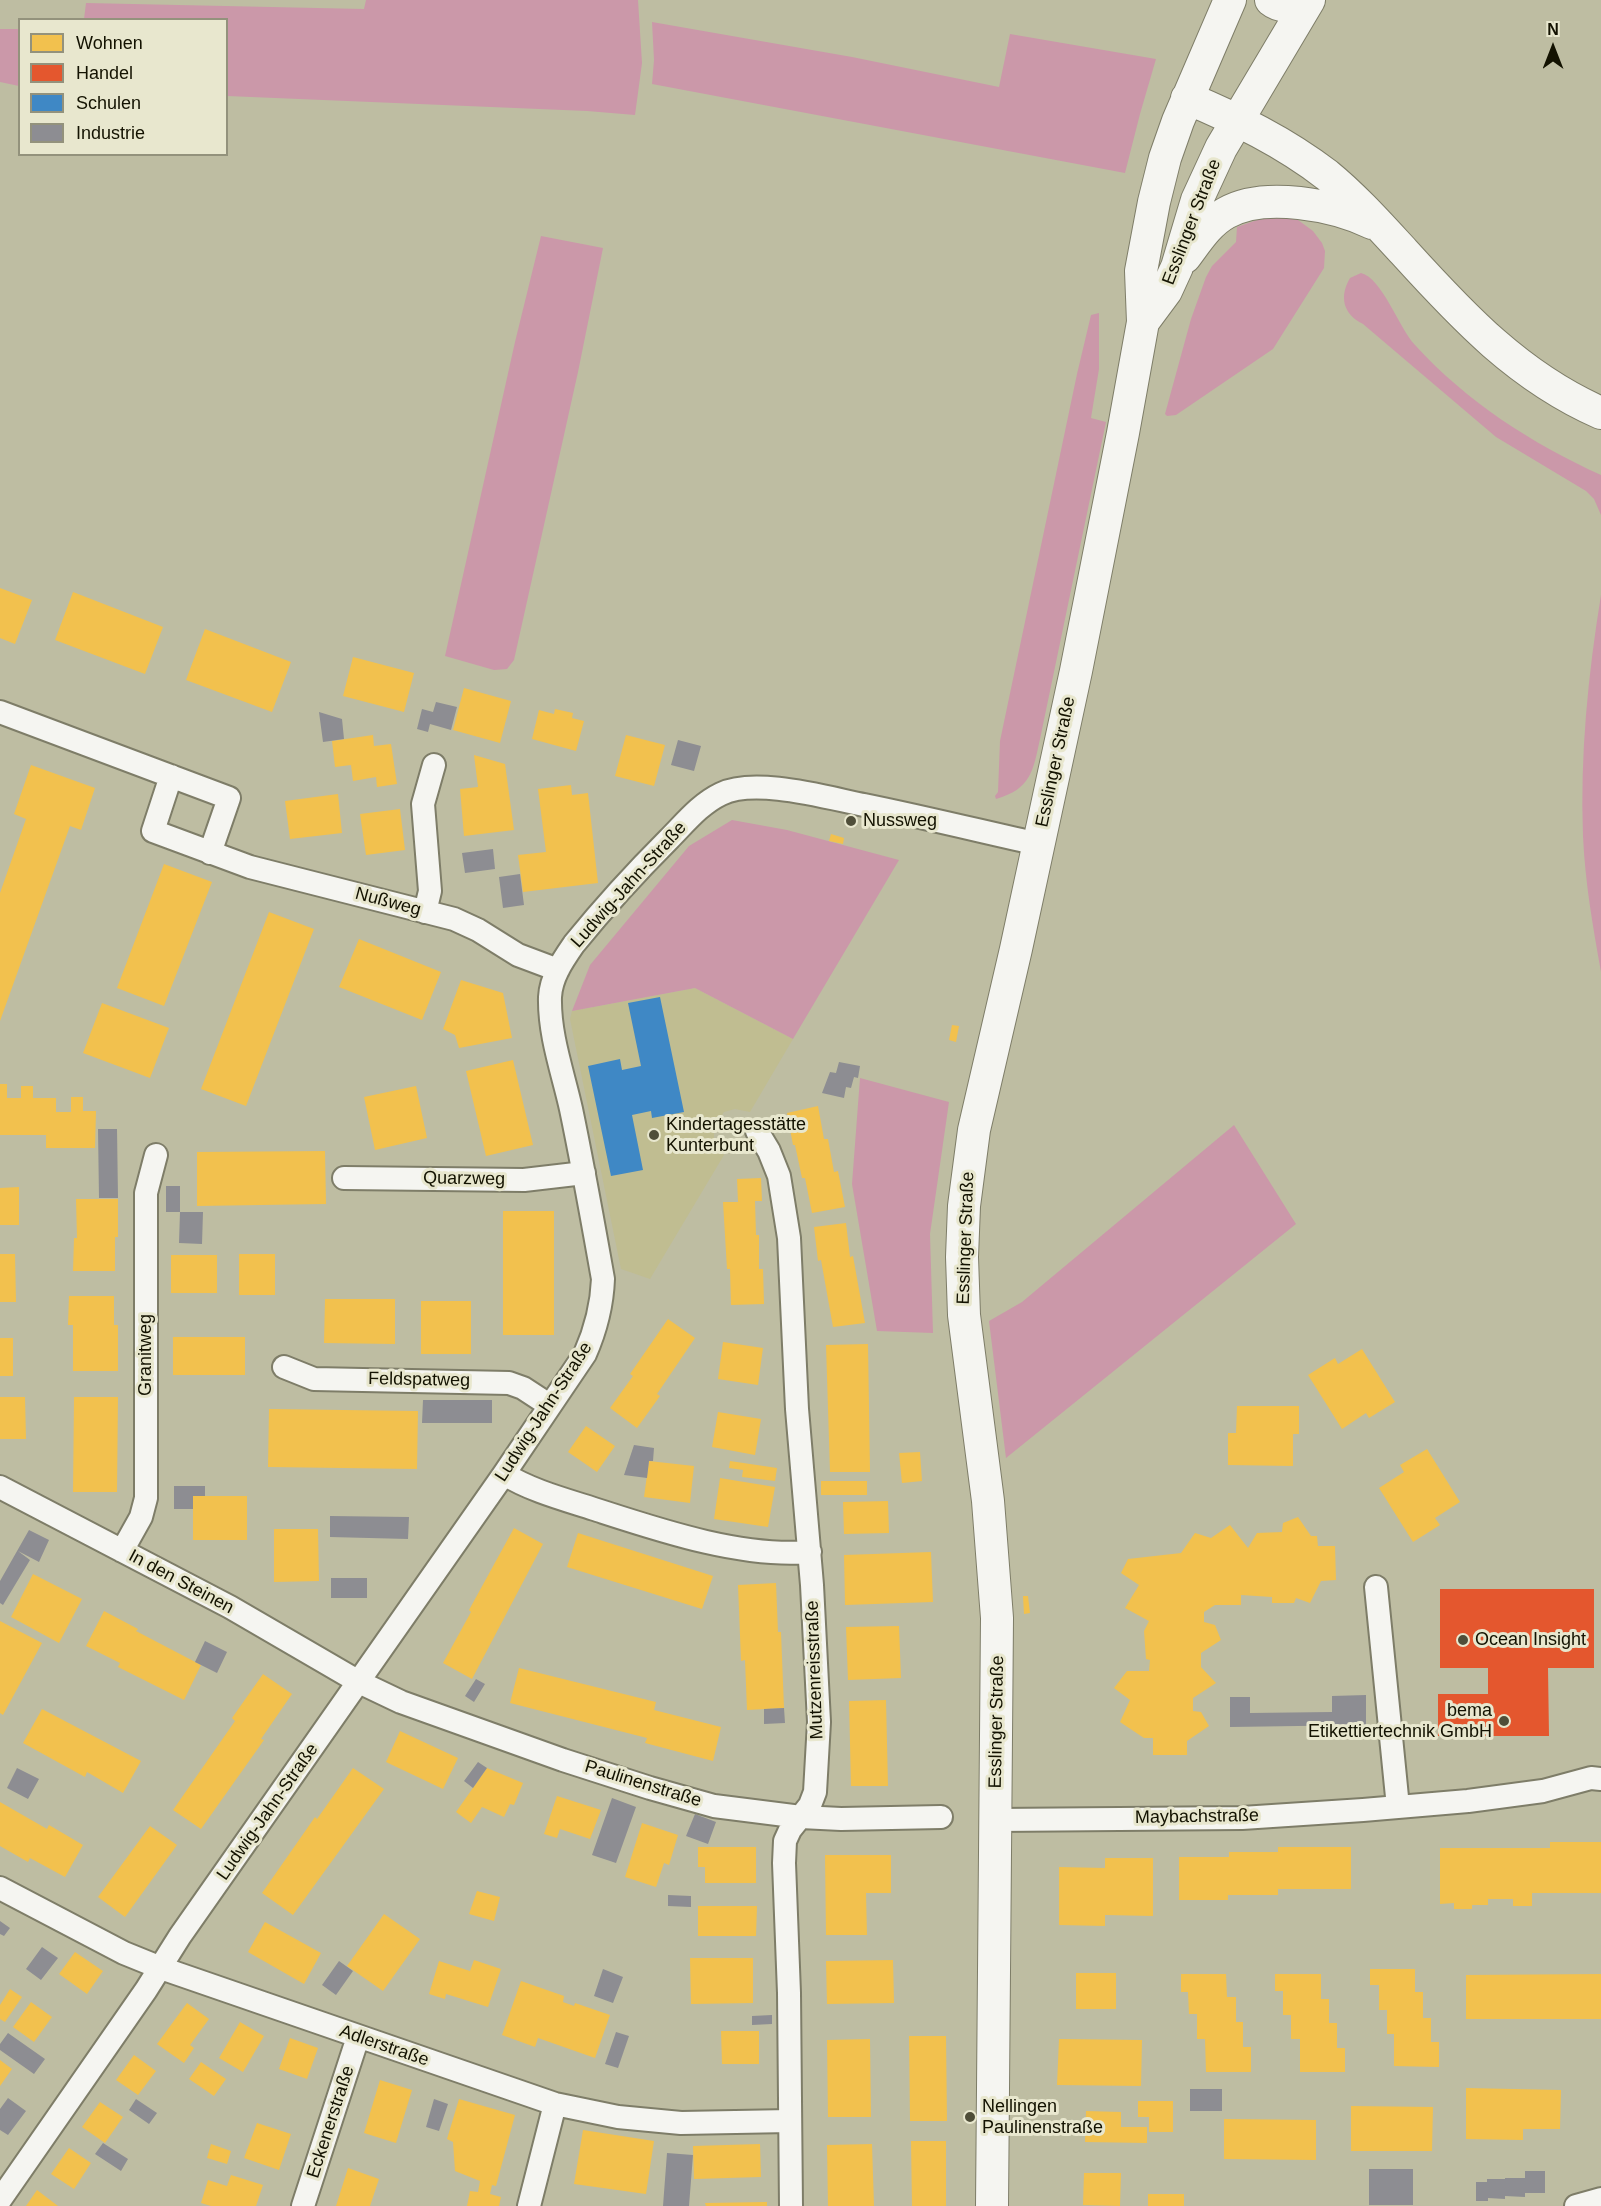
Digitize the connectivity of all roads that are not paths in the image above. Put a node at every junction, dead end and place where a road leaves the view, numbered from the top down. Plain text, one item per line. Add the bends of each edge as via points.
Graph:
1 (1230, 0) edge
2 (1271, 0) edge
3 (1308, 0) edge
4 (1187, 98) junction
5 (1237, 119) junction
6 (1383, 229) junction
7 (1178, 267) junction
8 (1143, 322) junction
9 (1558, 390) junction
10 (1601, 399) edge
11 (1601, 412) edge
12 (0, 712) edge
13 (434, 765) dead end
14 (171, 776) junction
15 (1038, 844) junction
16 (210, 853) junction
17 (425, 912) junction
18 (558, 970) junction
19 (757, 1131) dead end
20 (156, 1155) dead end
21 (584, 1173) junction
22 (344, 1178) dead end
23 (284, 1367) dead end
24 (549, 1405) junction
25 (504, 1474) junction
26 (0, 1487) edge
27 (122, 1551) junction
28 (810, 1552) junction
29 (1376, 1587) dead end
30 (359, 1682) junction
31 (1598, 1773) edge
32 (1398, 1807) junction
33 (801, 1817) junction
34 (941, 1817) dead end
35 (996, 1820) junction
36 (0, 1888) edge
37 (160, 1968) junction
38 (358, 2037) junction
39 (555, 2104) junction
40 (790, 2121) junction
41 (1601, 2199) edge
42 (0, 2200) edge
43 (303, 2206) edge
44 (529, 2206) edge
45 (791, 2206) edge
46 (992, 2206) edge
47 (1576, 2206) edge

1 - 4 main road, Esslinger Straße
2 - 3 main road via 1285,6
3 - 5 main road, Esslinger Straße
4 - 5 main road
4 - 8 main road, Esslinger Straße via 1149,225 1141,271
5 - 6 main road via 1327,175
5 - 7 main road, Esslinger Straße via 1197,200
6 - 7 main road via 1326,207 1252,204 1216,220
6 - 9 main road via 1480,332
7 - 8 main road, Esslinger Straße
8 - 15 main road, Esslinger Straße via 1089,607
9 - 10 main road
9 - 11 main road
12 - 14 street
13 - 17 street via 423,804 430,891
14 - 16 street, Nußweg via 153,831
14 - 16 street via 229,798
15 - 18 street, Ludwig-Jahn-Straße via 788,790 728,791 701,808 640,868 574,944
15 - 35 main road, Esslinger Straße via 974,1130 963,1232 964,1315 996,1590
16 - 17 street, Nußweg
17 - 18 street, Nußweg via 462,922 518,956
18 - 21 street, Ludwig-Jahn-Straße via 552,985 551,1009
19 - 28 street, Mutzenreisstraße via 779,1176 789,1238 797,1409
20 - 27 street, Granitweg via 146,1193 147,1498
21 - 22 street, Quarzweg via 525,1180
21 - 24 street, Ludwig-Jahn-Straße via 603,1280 602,1302 585,1354
23 - 24 street, Feldspatweg via 314,1379 509,1383
24 - 25 street, Ludwig-Jahn-Straße
25 - 28 street via 526,1487 649,1527 741,1549
25 - 30 street, Ludwig-Jahn-Straße
26 - 27 street, In den Steinen
27 - 30 street, In den Steinen via 230,1607
28 - 33 street, Mutzenreisstraße via 819,1722 816,1792
29 - 32 street
30 - 33 street, Paulinenstraße via 401,1702 651,1788 714,1806
30 - 37 street, Ludwig-Jahn-Straße
31 - 32 street, Maybachstraße via 1543,1791
32 - 35 street, Maybachstraße via 1242,1818
33 - 34 street, Paulinenstraße
33 - 40 street, Mutzenreisstraße via 785,1841 783,1863
35 - 46 main road, Esslinger Straße
36 - 37 street, Adlerstraße
37 - 38 street, Adlerstraße
37 - 42 street, Ludwig-Jahn-Straße
38 - 39 street, Adlerstraße
38 - 43 street, Eckenerstraße
39 - 40 street, Adlerstraße via 618,2117 681,2123
39 - 44 street
40 - 45 street, Mutzenreisstraße
41 - 47 street

